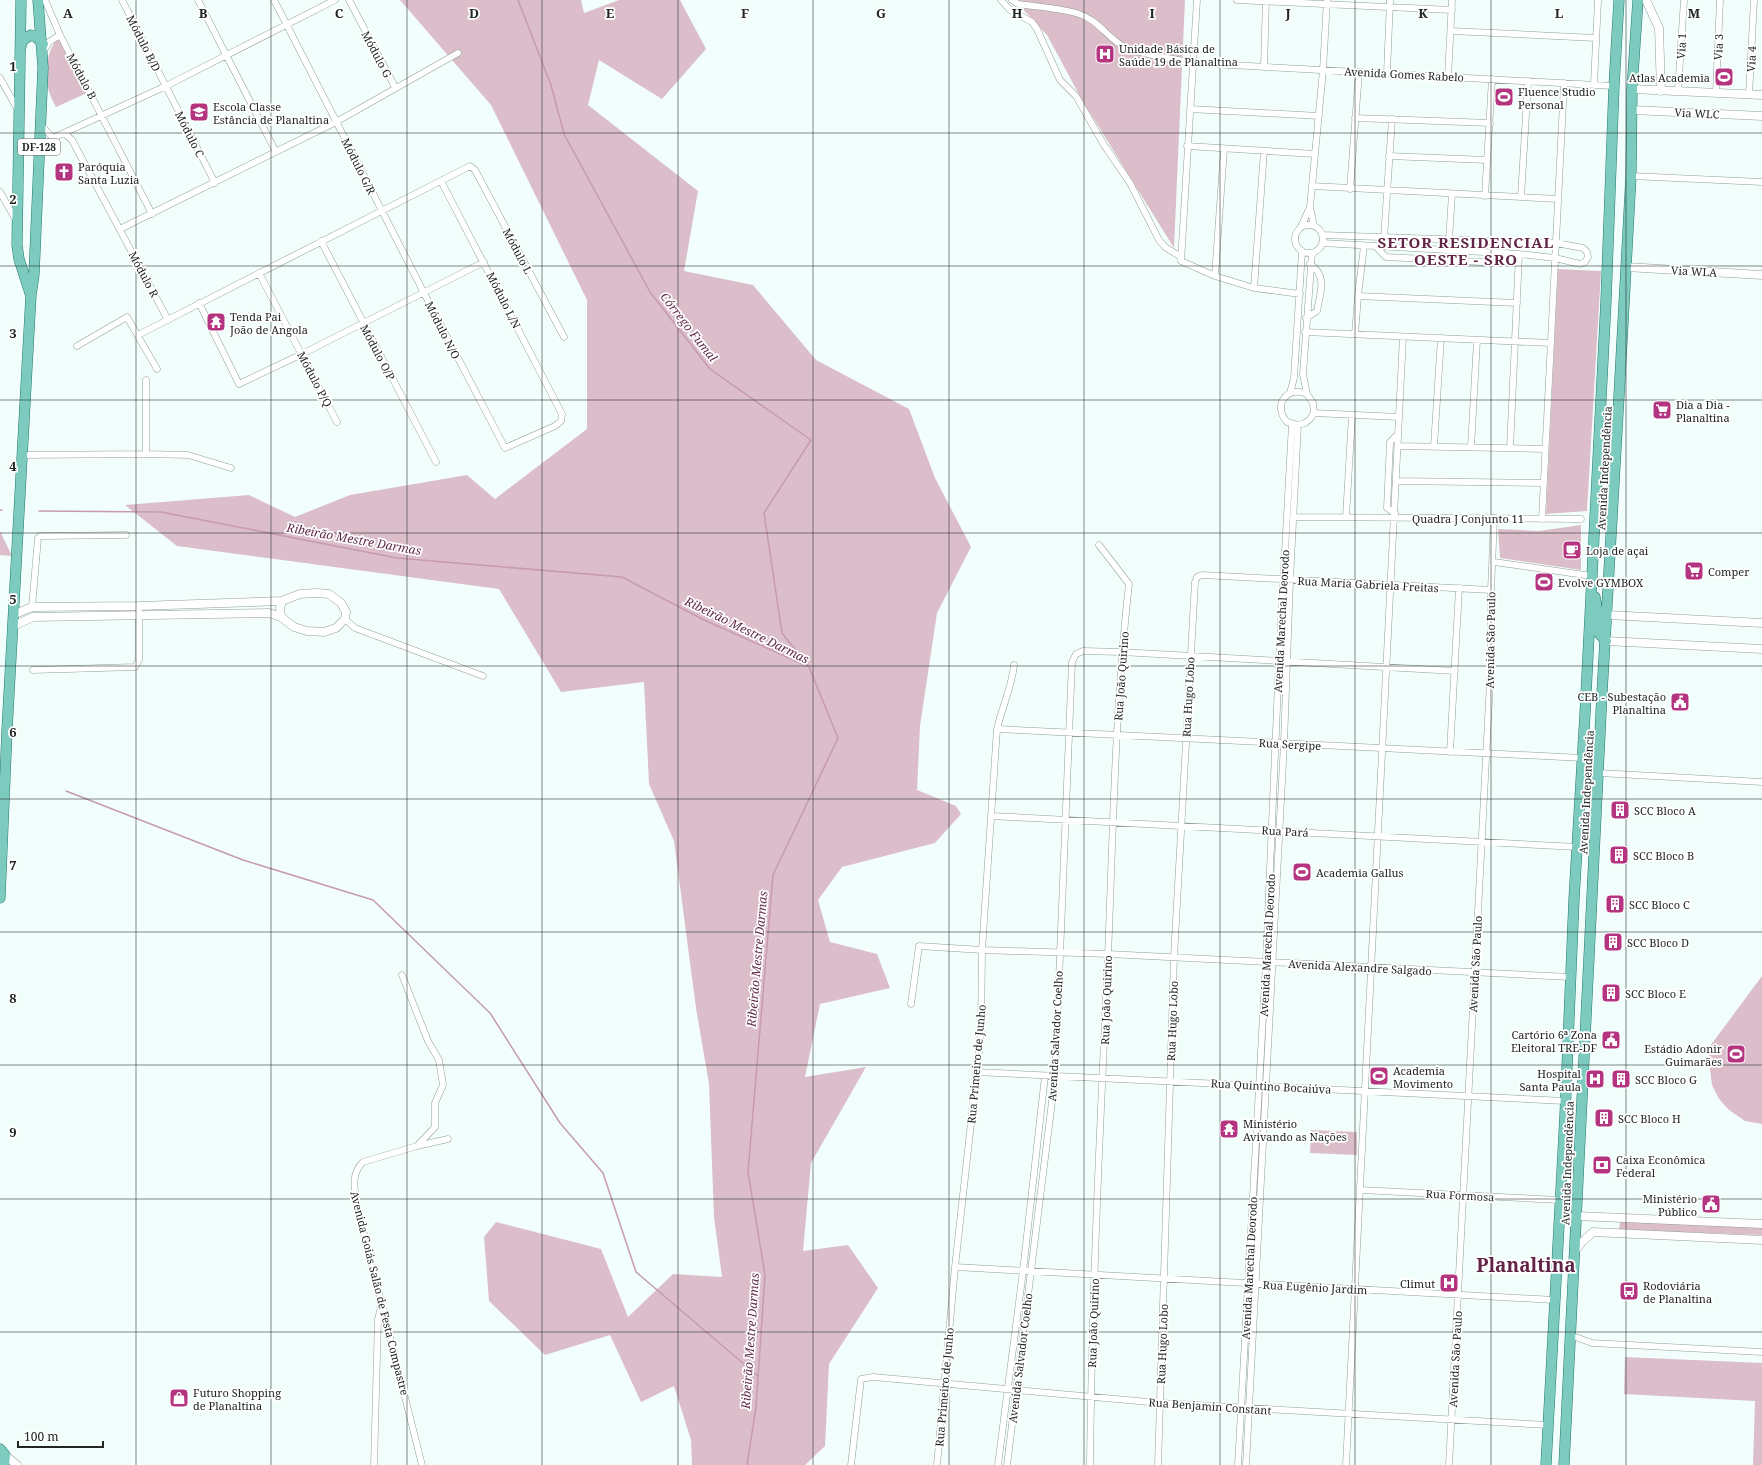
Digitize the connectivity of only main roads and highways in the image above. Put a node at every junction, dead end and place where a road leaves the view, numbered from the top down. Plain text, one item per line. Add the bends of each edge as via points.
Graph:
1 (21, 0) edge
2 (38, 0) edge
3 (1619, 0) edge
4 (1638, 0) edge
5 (1617, 37) junction
6 (1635, 38) junction
7 (21, 46) junction
8 (43, 48) junction
9 (1616, 56) junction
10 (1634, 57) junction
11 (17, 221) junction
12 (36, 223) junction
13 (1625, 288) junction
14 (1607, 290) junction
15 (31, 294) junction
16 (1606, 310) junction
17 (1623, 310) junction
18 (1612, 526) junction
19 (1595, 527) junction
20 (1592, 578) junction
21 (1606, 641) junction
22 (1586, 700) junction
23 (1602, 702) junction
24 (1585, 714) junction
25 (1602, 716) junction
26 (4, 730) edge
27 (0, 898) edge
28 (1574, 898) junction
29 (1592, 900) junction
30 (1573, 916) junction
31 (1591, 916) junction
32 (1565, 1115) junction
33 (1580, 1122) junction
34 (1564, 1132) junction
35 (1579, 1134) junction
36 (1552, 1357) junction
37 (1570, 1361) junction
38 (1551, 1370) junction
39 (1569, 1374) junction
40 (1546, 1465) edge
41 (1564, 1465) edge

1 - 7 main road, DF-128 / DF-128
2 - 8 main road, DF-128 / DF-128
3 - 5 main road, Avenida Independência
4 - 6 main road, Avenida Independência
5 - 6 main road via 1628,42
5 - 9 main road, Avenida Independência
6 - 10 main road, Avenida Independência
7 - 8 main road via 23,40 31,35 36,37
7 - 11 main road, DF-128 / DF-128
8 - 12 main road, DF-128 / DF-128
9 - 10 main road via 1619,51 1625,49
9 - 14 main road, Avenida Independência
10 - 13 main road, Avenida Independência
11 - 12 main road via 24,229 31,228
11 - 15 main road, DF-128 / DF-128 via 17,250
12 - 15 main road, DF-128 / DF-128
13 - 14 main road via 1614,298
13 - 17 main road, Avenida Independência
14 - 16 main road, Avenida Independência
15 - 26 main road, DF-128 / DF-128 via 14,614
16 - 17 main road via 1608,305 1612,304 1619,305
16 - 19 main road, Avenida Independência
17 - 18 main road, Avenida Independência
18 - 19 main road via 1604,523
18 - 21 main road, Avenida Independência
19 - 20 main road, Avenida Independência
20 - 21 main road via 1597,602 1597,631
20 - 22 main road, Avenida Independência
21 - 23 main road, Avenida Independência
22 - 23 main road via 1594,705
22 - 24 main road, Avenida Independência
23 - 25 main road, Avenida Independência
24 - 25 main road via 1594,713
24 - 28 main road, Avenida Independência
25 - 29 main road, Avenida Independência
26 - 27 main road, DF-128 / DF-128
28 - 29 main road via 1580,903
28 - 30 main road, Avenida Independência
29 - 31 main road, Avenida Independência
30 - 31 main road via 1582,911
30 - 32 main road, Avenida Independência
31 - 33 main road, Avenida Independência
32 - 33 main road
32 - 34 main road, Avenida Independência
33 - 35 main road, Avenida Independência
34 - 35 main road via 1572,1130
34 - 36 main road, Avenida Independência
35 - 37 main road, Avenida Independência
36 - 37 main road
36 - 38 main road, Avenida Independência
37 - 39 main road, Avenida Independência
38 - 39 main road via 1566,1368
38 - 40 main road, Avenida Independência
39 - 41 main road, Avenida Independência

